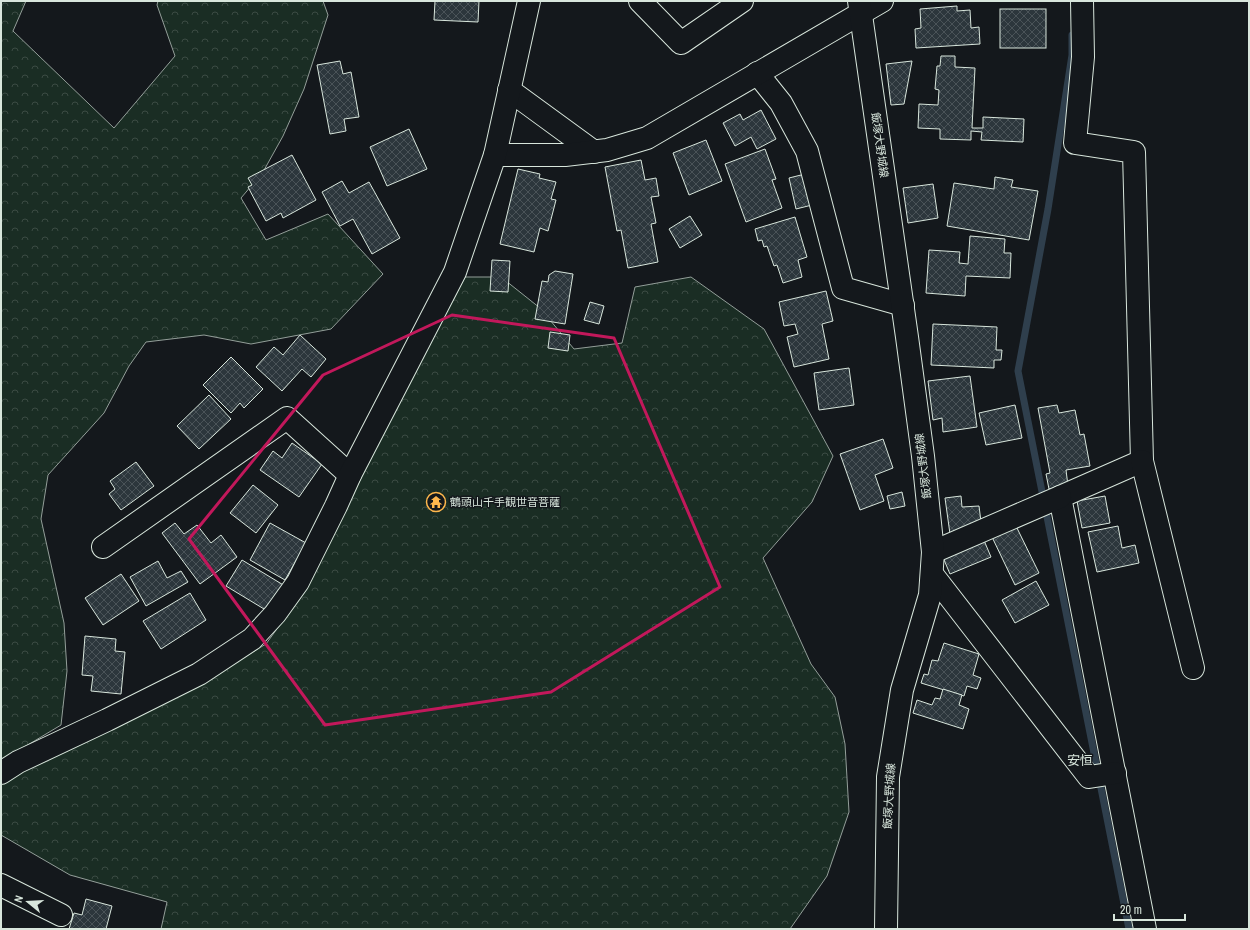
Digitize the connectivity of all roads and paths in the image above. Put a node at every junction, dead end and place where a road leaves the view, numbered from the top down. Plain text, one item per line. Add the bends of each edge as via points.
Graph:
1 (529, 1) edge
2 (640, 1) edge
3 (742, 1) edge
4 (882, 1) edge
5 (1082, 1) edge
6 (860, 7) edge
7 (757, 73) junction
8 (509, 90) junction
9 (594, 152) junction
10 (495, 155) junction
11 (903, 305) junction
12 (1142, 460) junction
13 (350, 475) junction
14 (1047, 502) junction
15 (103, 548) dead end
16 (933, 552) junction
17 (932, 574) junction
18 (1193, 668) dead end
19 (1, 773) edge
20 (1102, 775) junction
21 (1, 885) edge
22 (61, 915) dead end
23 (886, 929) edge
24 (1145, 929) edge

1 - 8 street
2 - 3 street via 681,43
4 - 6 street
5 - 12 street via 1082,57 1075,143 1134,152
6 - 7 street
6 - 11 street, 飯塚大野城線
7 - 9 street via 647,138
7 - 11 street via 780,103 807,151 843,288
8 - 9 street
8 - 10 street
9 - 10 street via 565,155
10 - 13 street via 455,272
11 - 16 street, 飯塚大野城線
12 - 14 street
12 - 18 street
13 - 15 street via 286,418
13 - 19 street via 298,582 275,614 252,638 199,674 18,762
14 - 16 street
14 - 20 street
16 - 17 street, 飯塚大野城線
17 - 20 street
17 - 23 street, 飯塚大野城線 via 930,595 902,690 888,777
20 - 24 street
21 - 22 street

